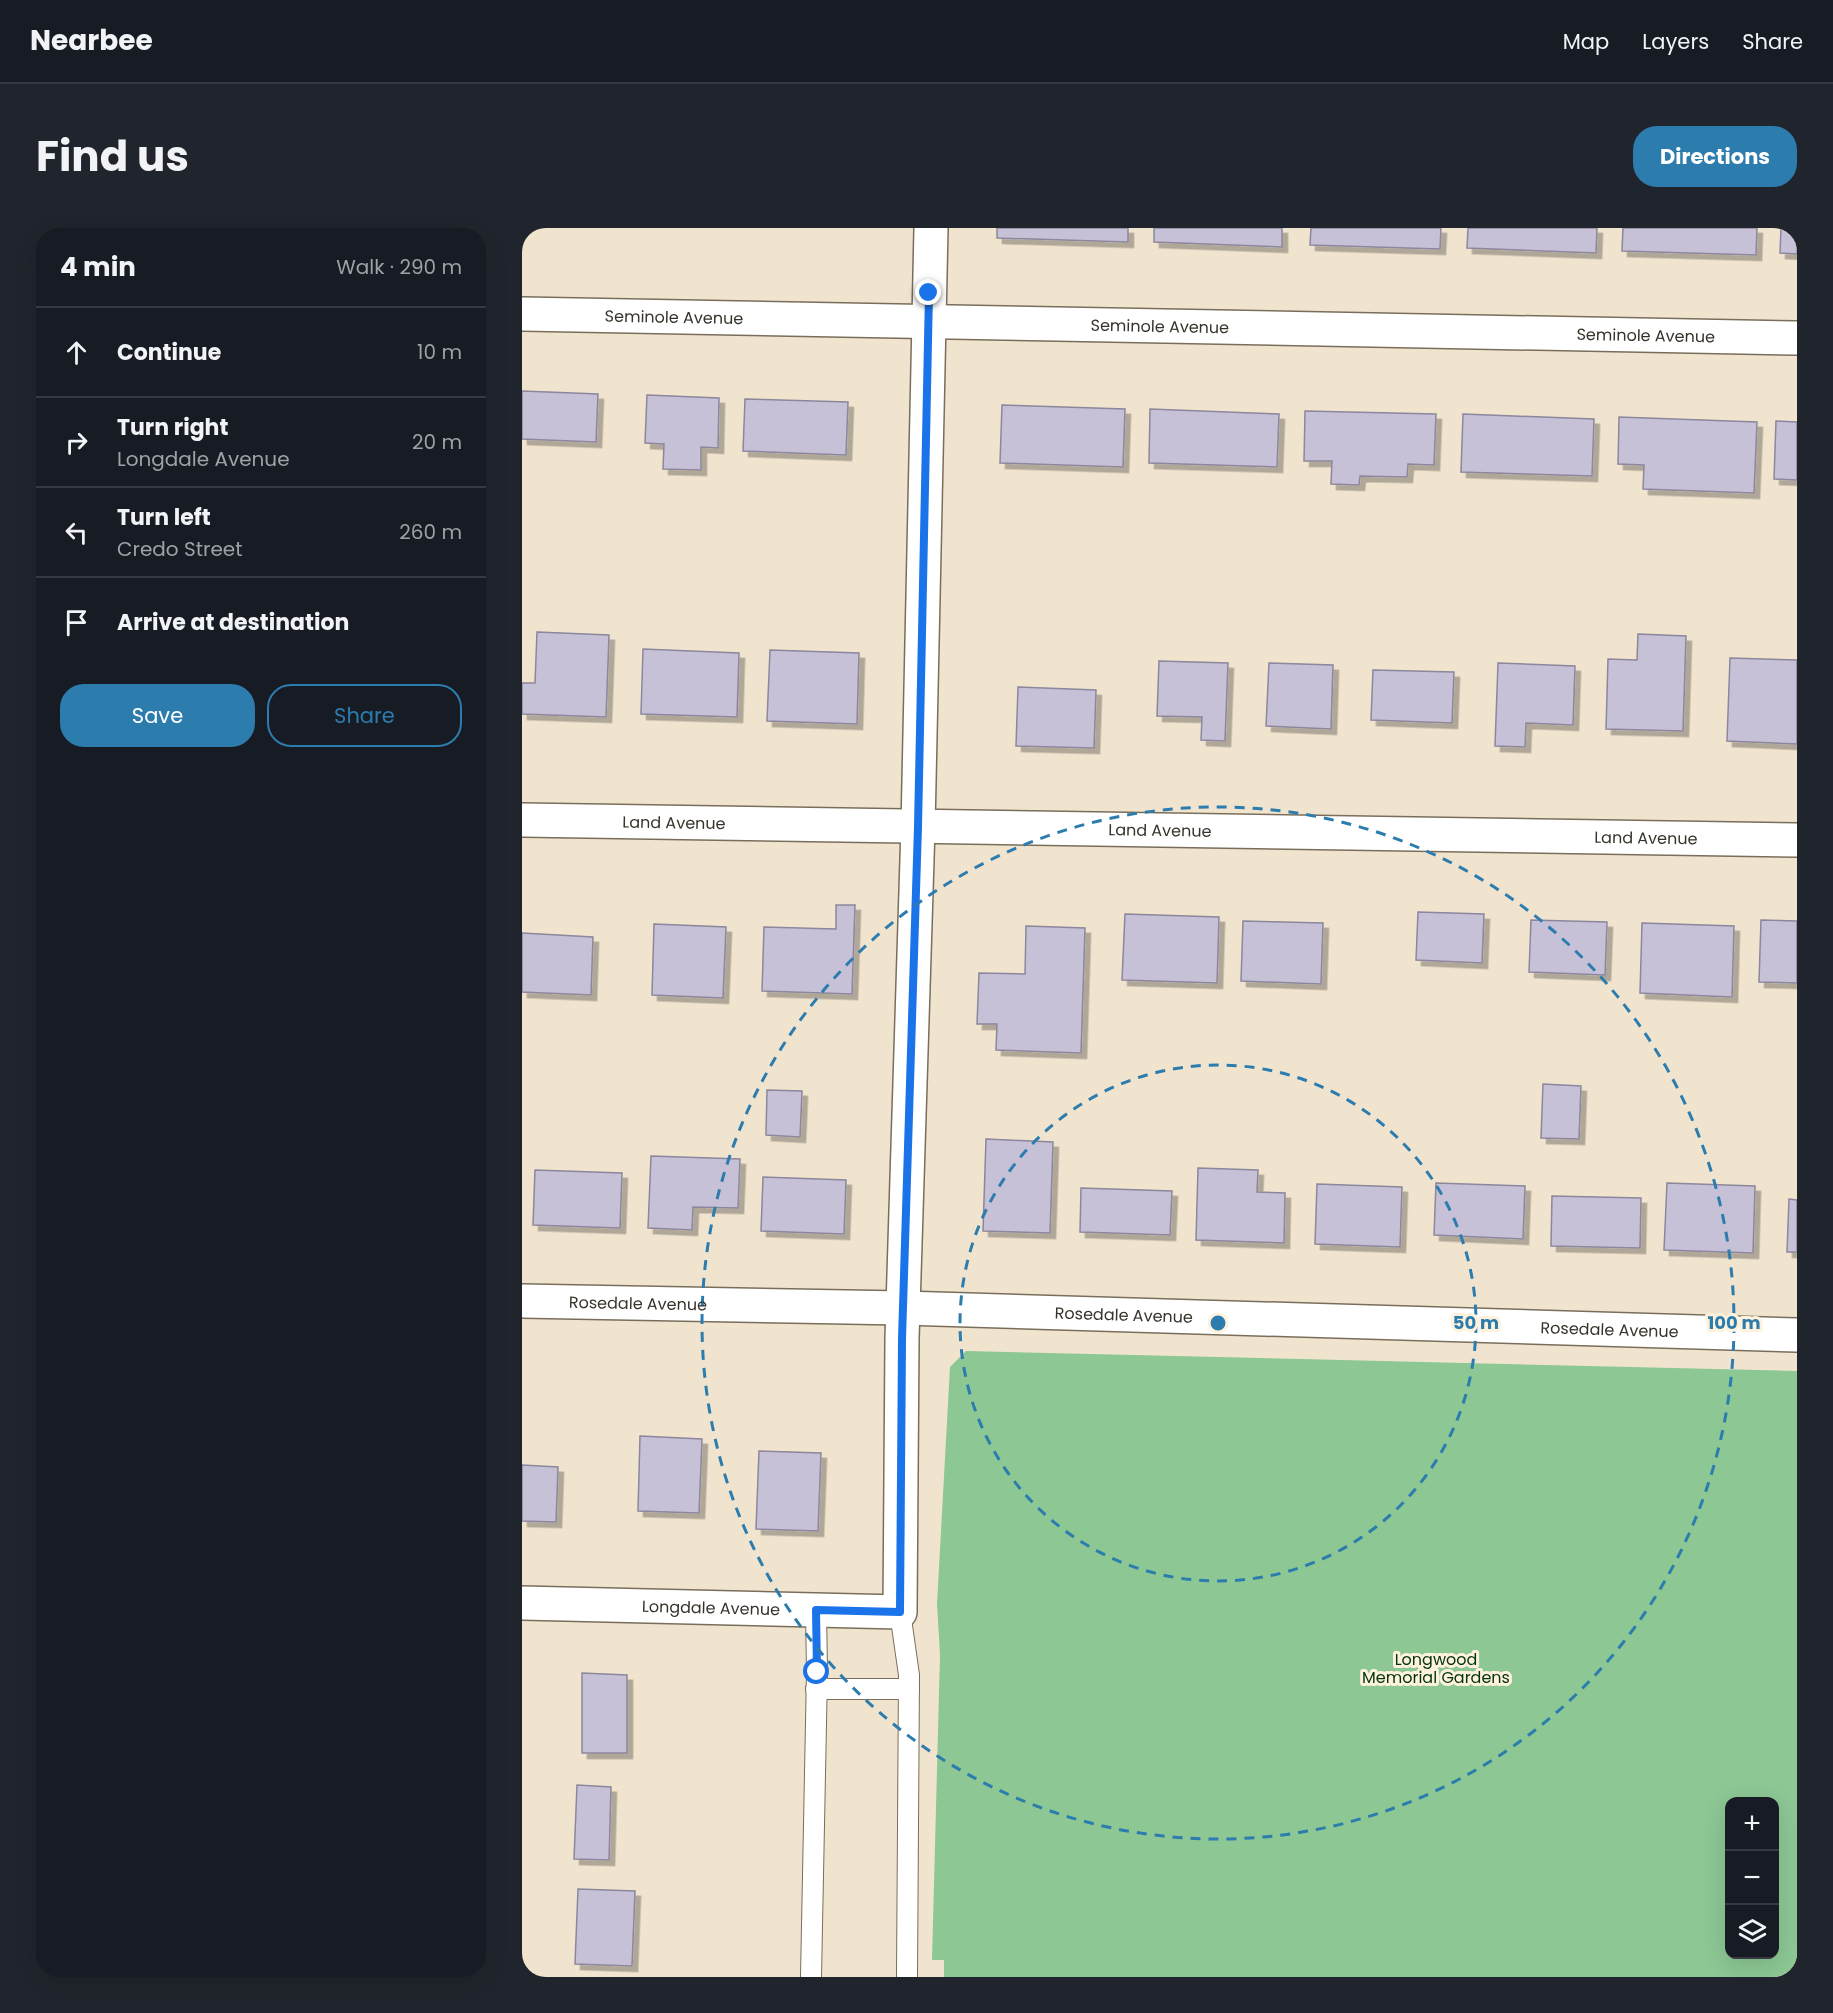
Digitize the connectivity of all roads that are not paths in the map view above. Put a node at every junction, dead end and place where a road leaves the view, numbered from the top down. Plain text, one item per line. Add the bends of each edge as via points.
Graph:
1 (931, 228) edge
2 (522, 314) edge
3 (928, 322) junction
4 (1797, 338) edge
5 (522, 820) edge
6 (918, 827) junction
7 (1797, 840) edge
8 (522, 1301) edge
9 (903, 1308) junction
10 (1797, 1335) edge
11 (522, 1603) edge
12 (816, 1610) junction
13 (900, 1612) junction
14 (816, 1689) junction
15 (909, 1689) junction
16 (812, 1977) edge
17 (907, 1977) edge

1 - 3 street
2 - 3 street, Seminole Avenue
3 - 4 street, Seminole Avenue
3 - 6 street
5 - 6 street, Land Avenue
6 - 7 street, Land Avenue
6 - 9 street
8 - 9 street, Rosedale Avenue
9 - 10 street, Rosedale Avenue
9 - 13 street
11 - 12 street, Longdale Avenue
12 - 13 street, Longdale Avenue
12 - 14 lane
13 - 15 lane
14 - 15 lane
14 - 16 lane
15 - 17 lane

